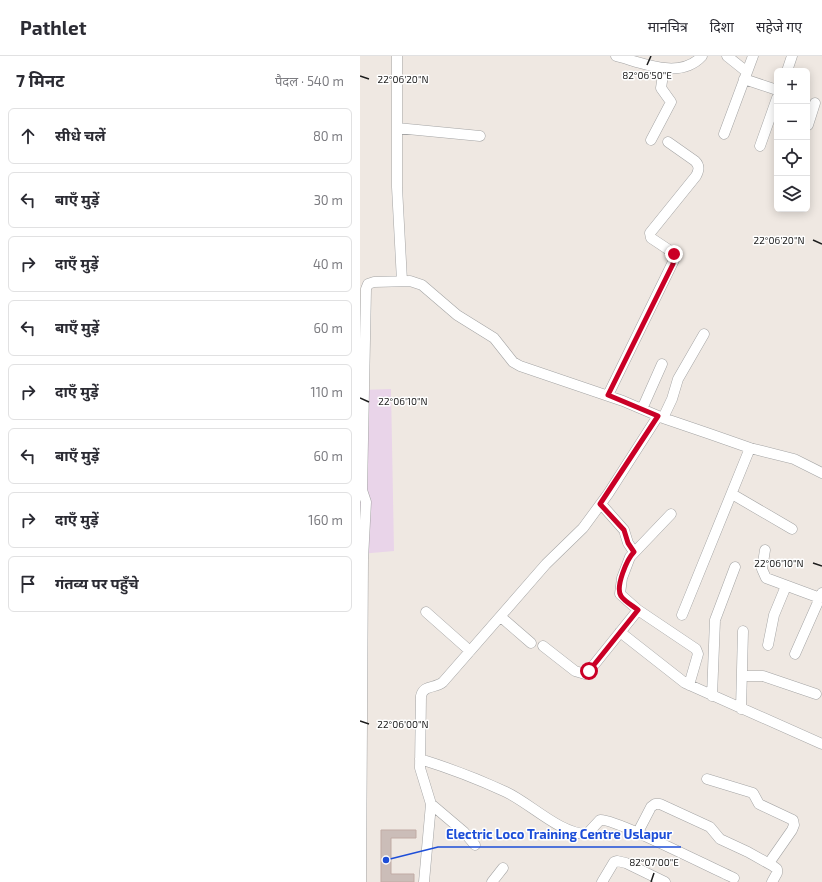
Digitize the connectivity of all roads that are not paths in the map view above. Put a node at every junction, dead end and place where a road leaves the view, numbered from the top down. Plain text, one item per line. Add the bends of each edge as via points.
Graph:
1 (397, 56) edge
2 (619, 56) edge
3 (702, 56) edge
4 (727, 56) edge
5 (753, 56) edge
6 (792, 56) edge
7 (664, 68) junction
8 (788, 68) edge
9 (746, 75) junction
10 (774, 89) edge
11 (815, 103) edge
12 (775, 104) edge
13 (810, 119) edge
14 (397, 128) junction
15 (724, 134) dead end
16 (480, 136) dead end
17 (651, 140) dead end
18 (668, 142) dead end
19 (760, 146) dead end
20 (406, 281) junction
21 (704, 334) dead end
22 (662, 364) dead end
23 (608, 395) junction
24 (642, 409) junction
25 (660, 417) junction
26 (750, 448) junction
27 (822, 473) edge
28 (361, 492) edge
29 (732, 494) junction
30 (600, 504) junction
31 (671, 514) dead end
32 (792, 529) dead end
33 (765, 550) dead end
34 (634, 552) junction
35 (361, 559) edge
36 (735, 567) dead end
37 (786, 586) junction
38 (821, 595) edge
39 (638, 610) junction
40 (426, 612) dead end
41 (682, 615) dead end
42 (501, 616) junction
43 (743, 631) dead end
44 (620, 632) junction
45 (532, 643) dead end
46 (768, 645) dead end
47 (543, 646) dead end
48 (470, 651) junction
49 (795, 654) dead end
50 (742, 676) junction
51 (689, 685) junction
52 (816, 694) dead end
53 (712, 696) junction
54 (741, 709) junction
55 (822, 744) edge
56 (420, 759) junction
57 (361, 773) edge
58 (707, 779) dead end
59 (430, 804) junction
60 (638, 832) junction
61 (475, 845) dead end
62 (769, 863) junction
63 (502, 868) dead end
64 (734, 878) dead end
65 (361, 882) edge
66 (424, 882) edge
67 (492, 882) edge
68 (602, 882) edge
69 (665, 882) edge
70 (772, 882) edge

1 - 14 street
2 - 7 street
3 - 7 street via 686,68
4 - 9 street
5 - 9 street
6 - 8 street
7 - 17 street via 661,88 671,102
9 - 10 street
9 - 15 street
11 - 13 street
12 - 19 street
14 - 16 street
14 - 20 street via 397,187
18 - 23 street via 695,161 699,169 650,233 654,241 672,252 674,260
20 - 23 street via 422,285 457,315 494,338 513,362 540,374
20 - 28 street via 374,282 368,284 366,289
21 - 25 street via 676,383 672,399
22 - 24 street
23 - 24 street
24 - 25 street
25 - 26 street
25 - 30 street
26 - 27 street via 794,459
26 - 29 street
28 - 35 street via 366,502
29 - 32 street
29 - 41 street
30 - 34 street via 624,530
30 - 42 street via 584,528 546,564
31 - 34 street
33 - 37 street via 762,569 764,575
34 - 39 street via 625,567 620,592 622,597
35 - 57 street
36 - 53 street via 715,620
37 - 38 street
37 - 46 street via 774,615
38 - 49 street
39 - 44 street
39 - 51 street via 697,650
40 - 48 street
42 - 45 street
42 - 48 street
43 - 50 street
44 - 47 street via 585,674 575,671
44 - 51 street
48 - 56 street via 439,686 423,690
50 - 52 street via 762,676
50 - 54 street
51 - 53 street
53 - 54 street
54 - 55 street
56 - 59 street via 421,774
56 - 60 street via 506,792 555,822 579,833 586,834 604,819
57 - 65 street
58 - 62 street via 752,794 759,804 793,820 792,830
59 - 61 street via 464,832
59 - 66 street
60 - 62 street via 651,806 660,804 710,827 720,839
60 - 64 street
62 - 70 street via 777,871
63 - 67 street
68 - 69 street via 617,860

